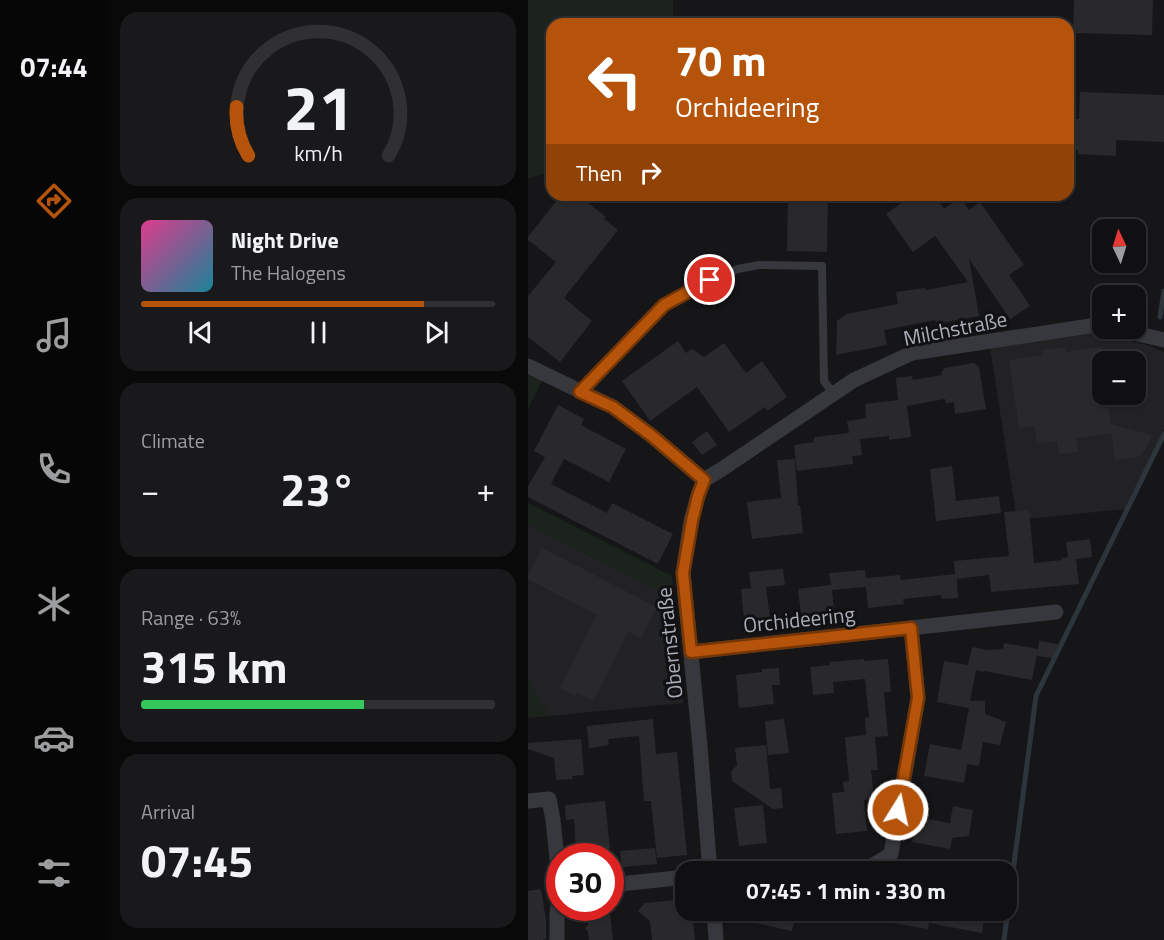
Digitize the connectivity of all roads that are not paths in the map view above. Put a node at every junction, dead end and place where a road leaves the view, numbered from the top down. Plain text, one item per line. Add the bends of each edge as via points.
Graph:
1 (1092, 326) edge
2 (1146, 336) edge
3 (1164, 340) edge
4 (528, 366) edge
5 (580, 392) junction
6 (833, 393) junction
7 (704, 480) junction
8 (1056, 612) dead end
9 (911, 628) junction
10 (691, 652) junction
11 (528, 801) edge
12 (555, 843) edge
13 (709, 861) edge
14 (885, 861) edge
15 (675, 878) edge
16 (624, 884) edge
17 (557, 921) edge
18 (715, 921) edge
19 (557, 940) edge
20 (716, 940) edge

1 - 6 street, Milchstraße via 912,353
2 - 3 street
4 - 5 street
5 - 6 lane via 664,305 710,280 759,265 822,266 824,381
5 - 7 street via 613,407
6 - 7 street, Milchstraße
7 - 10 street, Obernstraße via 683,573
8 - 9 street, Orchideering
9 - 10 street, Orchideering
9 - 14 street via 918,698 891,854
10 - 13 street, Obernstraße
11 - 12 street via 549,799
15 - 16 street
17 - 19 street
18 - 20 street

